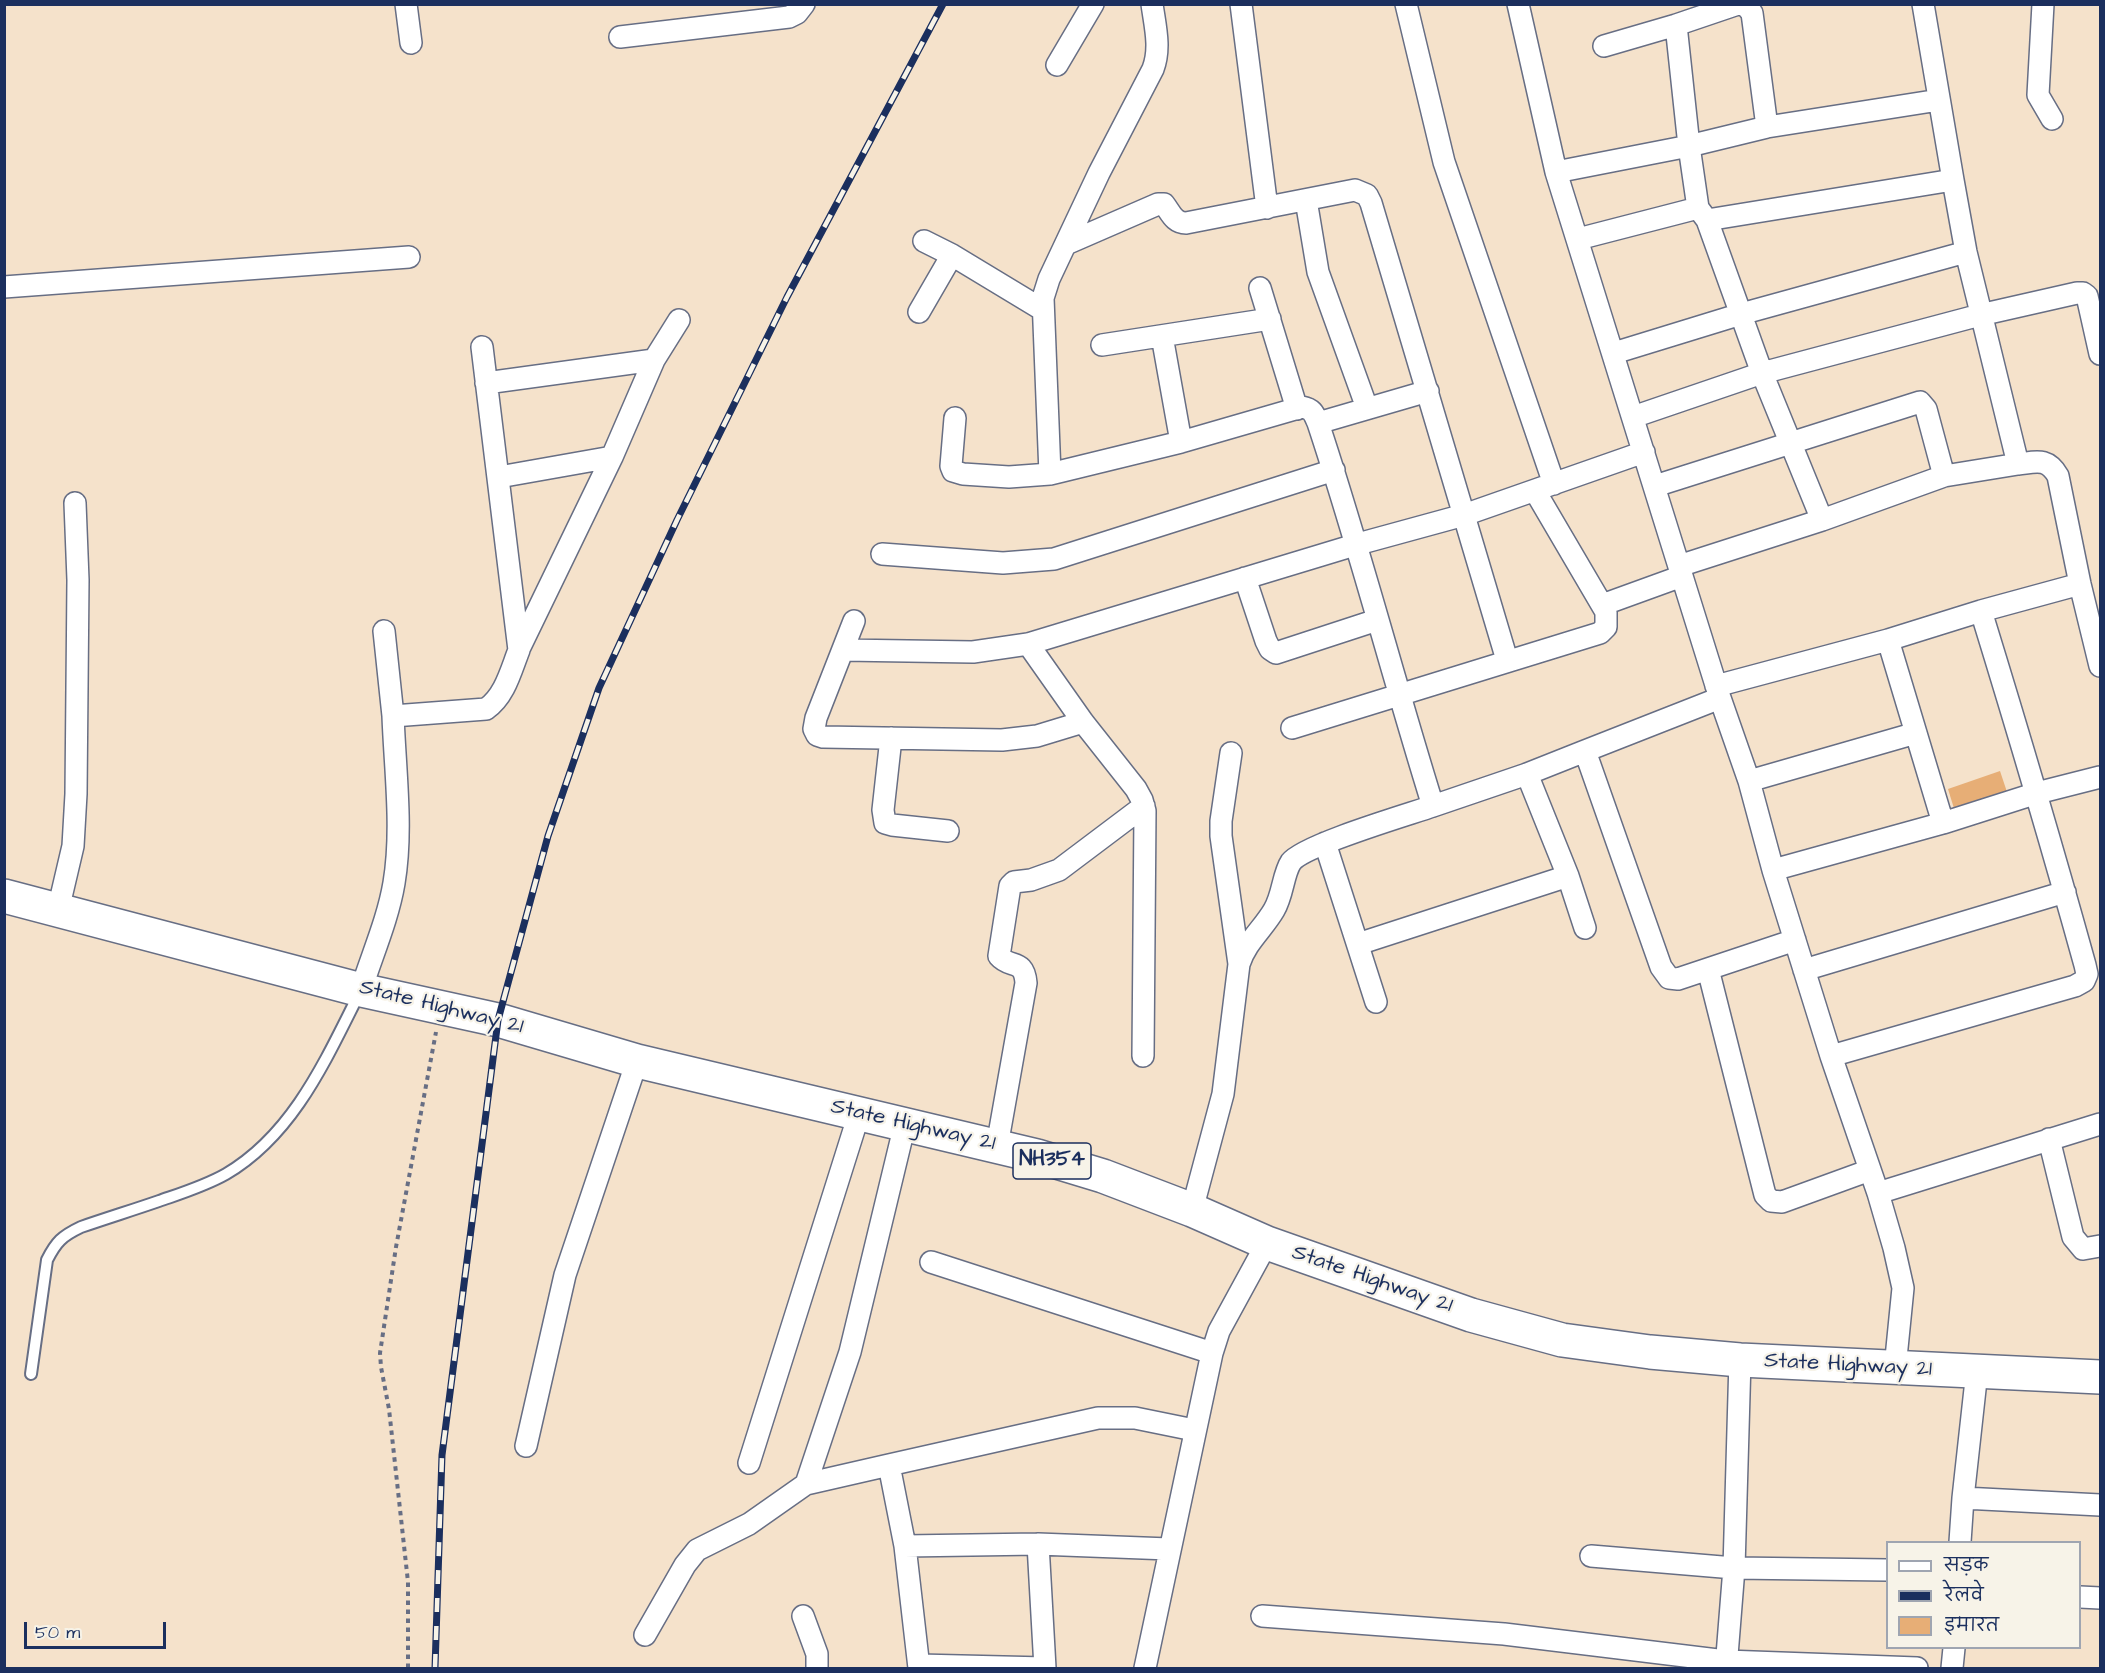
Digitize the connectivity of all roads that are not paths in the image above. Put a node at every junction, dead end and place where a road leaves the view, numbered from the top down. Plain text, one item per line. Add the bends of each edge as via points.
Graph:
1 (406, 4) edge
2 (804, 4) edge
3 (1093, 4) edge
4 (1152, 4) edge
5 (1241, 4) edge
6 (1406, 4) edge
7 (1518, 4) edge
8 (1739, 4) edge
9 (1923, 4) edge
10 (2043, 4) edge
11 (1676, 25) junction
12 (620, 37) dead end
13 (411, 43) dead end
14 (1604, 46) dead end
15 (1057, 65) dead end
16 (1939, 100) junction
17 (2052, 120) dead end
18 (1767, 128) junction
19 (1689, 146) junction
20 (1556, 172) junction
21 (1953, 180) junction
22 (1306, 200) junction
23 (1267, 208) junction
24 (1702, 214) junction
25 (1578, 239) junction
26 (924, 241) dead end
27 (1066, 244) junction
28 (1966, 252) junction
29 (952, 255) junction
30 (409, 257) dead end
31 (4, 287) edge
32 (1260, 288) dead end
33 (1043, 310) junction
34 (919, 312) dead end
35 (1741, 314) junction
36 (1980, 315) junction
37 (1270, 319) junction
38 (679, 320) dead end
39 (1162, 336) junction
40 (1102, 345) dead end
41 (482, 347) dead end
42 (1614, 353) junction
43 (2100, 354) edge
44 (654, 360) junction
45 (1762, 373) junction
46 (486, 383) junction
47 (1428, 391) junction
48 (1367, 408) junction
49 (1297, 409) junction
50 (1633, 417) junction
51 (955, 418) dead end
52 (1318, 423) junction
53 (1791, 441) junction
54 (1181, 442) junction
55 (1644, 452) junction
56 (612, 457) junction
57 (2018, 464) junction
58 (1334, 471) junction
59 (1050, 474) junction
60 (1944, 476) junction
61 (499, 477) junction
62 (1655, 486) junction
63 (1545, 488) junction
64 (75, 503) dead end
65 (1464, 515) junction
66 (1822, 520) junction
67 (1358, 544) junction
68 (882, 554) dead end
69 (1681, 571) junction
70 (1245, 578) junction
71 (2080, 584) junction
72 (1602, 605) junction
73 (1981, 611) junction
74 (1377, 620) junction
75 (854, 621) dead end
76 (384, 631) dead end
77 (1888, 640) junction
78 (1028, 644) junction
79 (519, 650) junction
80 (843, 650) junction
81 (1507, 660) junction
82 (2100, 666) edge
83 (1718, 692) junction
84 (1398, 694) junction
85 (393, 716) junction
86 (1083, 722) junction
87 (1292, 728) dead end
88 (1916, 733) junction
89 (891, 738) junction
90 (1585, 751) junction
91 (1231, 753) dead end
92 (1527, 774) junction
93 (2100, 777) edge
94 (1749, 781) junction
95 (2037, 793) junction
96 (1144, 806) junction
97 (1433, 806) junction
98 (1942, 823) junction
99 (948, 831) dead end
100 (1324, 843) junction
101 (1773, 870) junction
102 (1568, 876) junction
103 (2065, 892) junction
104 (4, 896) edge
105 (58, 910) junction
106 (1585, 928) dead end
107 (1795, 940) junction
108 (1358, 944) junction
109 (1239, 964) junction
110 (1708, 969) junction
111 (1804, 970) junction
112 (361, 990) junction
113 (1376, 1002) dead end
114 (1143, 1056) dead end
115 (1831, 1056) junction
116 (637, 1061) junction
117 (859, 1114) junction
118 (905, 1124) junction
119 (2100, 1124) edge
120 (2049, 1139) junction
121 (998, 1146) junction
122 (1870, 1170) junction
123 (1878, 1193) junction
124 (1192, 1210) junction
125 (1267, 1243) junction
126 (2100, 1246) edge
127 (931, 1262) dead end
128 (1212, 1353) junction
129 (1740, 1360) junction
130 (1895, 1368) junction
131 (1977, 1371) junction
132 (32, 1374) dead end
133 (2100, 1377) edge
134 (1194, 1430) junction
135 (526, 1446) dead end
136 (749, 1463) dead end
137 (888, 1465) junction
138 (806, 1484) junction
139 (1963, 1498) junction
140 (2100, 1505) edge
141 (1960, 1541) edge
142 (1038, 1544) junction
143 (905, 1546) junction
144 (1169, 1549) junction
145 (1591, 1556) dead end
146 (1734, 1568) junction
147 (1886, 1570) edge
148 (2081, 1598) edge
149 (2100, 1598) edge
150 (803, 1616) dead end
151 (1262, 1616) dead end
152 (645, 1635) dead end
153 (1954, 1649) edge
154 (1726, 1665) edge
155 (919, 1667) edge
156 (818, 1668) edge
157 (1045, 1668) edge
158 (1145, 1668) edge
159 (1917, 1668) edge
160 (1952, 1668) edge

1 - 13 street
2 - 12 street via 789,16
3 - 15 street
4 - 27 street via 1157,58
5 - 23 street
6 - 63 street via 1444,162
7 - 20 street
8 - 11 street
8 - 18 street via 1752,13
9 - 16 street
10 - 17 street via 2038,95
11 - 14 street
11 - 19 street
16 - 18 street
16 - 21 street
18 - 19 street
19 - 20 street
19 - 24 street
20 - 25 street
21 - 24 street
21 - 28 street
22 - 23 street
22 - 47 street via 1355,190 1367,195
22 - 48 street via 1318,272
23 - 27 street via 1180,223 1164,204 1158,204
24 - 25 street
24 - 35 street
25 - 42 street
26 - 29 street
27 - 33 street via 1049,279
28 - 35 street
28 - 36 street
29 - 33 street
29 - 34 street
30 - 31 street
32 - 37 street
33 - 59 street
35 - 42 street
35 - 45 street
36 - 43 street via 2083,293 2090,303
36 - 45 street
36 - 57 street
37 - 39 street
37 - 49 street
38 - 44 street
39 - 40 street
39 - 54 street
41 - 46 street
42 - 50 street
44 - 46 street
44 - 56 street
45 - 50 street
45 - 53 street
46 - 61 street
47 - 48 street
47 - 65 street
48 - 52 street
49 - 52 street via 1309,408
49 - 54 street
50 - 55 street
51 - 59 street via 953,471 1009,477
52 - 58 street
53 - 60 street via 1920,402 1926,409
53 - 62 street
53 - 66 street
54 - 59 street
55 - 62 street
55 - 63 street
56 - 61 street
56 - 79 street
57 - 60 street
57 - 71 street via 2040,461 2058,476
58 - 67 street
58 - 68 street via 1054,560 1003,562
60 - 66 street
61 - 79 street
62 - 69 street
63 - 65 street
63 - 72 street
64 - 105 street via 76,794 73,846
65 - 67 street
65 - 81 street
66 - 69 street
67 - 70 street
67 - 74 street
69 - 72 street
69 - 83 street
70 - 74 street via 1266,641 1276,653
70 - 78 street
71 - 73 street
71 - 82 street
72 - 81 street via 1608,620 1600,633
73 - 77 street
73 - 95 street
74 - 84 street
75 - 80 street
76 - 85 street
77 - 83 street
77 - 88 street
78 - 80 street via 973,652
78 - 86 street
79 - 85 street via 500,695 486,709
80 - 89 street via 816,718 817,735
81 - 84 street
83 - 90 street
83 - 94 street
84 - 87 street
84 - 97 street
85 - 112 street via 396,867 391,898
86 - 89 street via 1036,736 1002,740
86 - 96 street via 1136,789
88 - 94 street
88 - 98 street
89 - 99 street via 885,822
90 - 92 street
90 - 110 street via 1665,974 1678,979
91 - 109 street via 1221,836
92 - 97 street
92 - 102 street
93 - 95 street
94 - 101 street
95 - 98 street
95 - 103 street
96 - 114 street
96 - 121 street via 1059,870 1010,886 999,956 1017,964 1026,983
97 - 100 street
98 - 101 street
100 - 108 street
100 - 109 street via 1290,863 1279,902 1245,948
101 - 107 street
102 - 106 street
102 - 108 street
103 - 111 street
103 - 115 street via 2087,974 2084,981
104 - 105 highway, State Highway 21 / NH354
105 - 112 highway, State Highway 21 / NH354
107 - 110 street
107 - 111 street
108 - 113 street
109 - 124 street via 1223,1094
110 - 122 street via 1765,1195 1771,1201 1782,1202
111 - 115 street
112 - 116 highway, State Highway 21 / NH354 via 498,1020
112 - 132 lane via 317,1077 258,1151 203,1185 81,1227 54,1246 47,1260
115 - 122 street
116 - 117 highway, State Highway 21 / NH354
116 - 135 street via 565,1275
117 - 118 highway, State Highway 21 / NH354
117 - 136 street
118 - 121 highway, State Highway 21 / NH354
118 - 138 street via 850,1352
119 - 120 street
120 - 123 street
120 - 126 street via 2073,1237 2083,1249
121 - 124 highway, State Highway 21 / NH354 via 1103,1176
122 - 123 street
123 - 130 street via 1903,1288
124 - 125 highway, State Highway 21 / NH354
125 - 128 street via 1219,1330
125 - 129 highway, State Highway 21 / NH354 via 1471,1315 1562,1340
127 - 128 street
128 - 134 street
129 - 130 highway, State Highway 21 / NH354
129 - 146 street
130 - 131 highway, State Highway 21 / NH354
131 - 133 highway, State Highway 21 / NH354
131 - 139 street
134 - 137 street via 1135,1418 1098,1418
134 - 144 street
137 - 138 street
137 - 143 street
138 - 152 street via 749,1524 697,1550
139 - 140 street
139 - 141 street
142 - 143 street
142 - 144 street
142 - 157 street
143 - 155 street
144 - 158 street
145 - 146 street
146 - 147 street
146 - 154 street
148 - 149 street
150 - 156 street
151 - 154 street via 1504,1634
153 - 160 street
154 - 159 street
155 - 157 street

